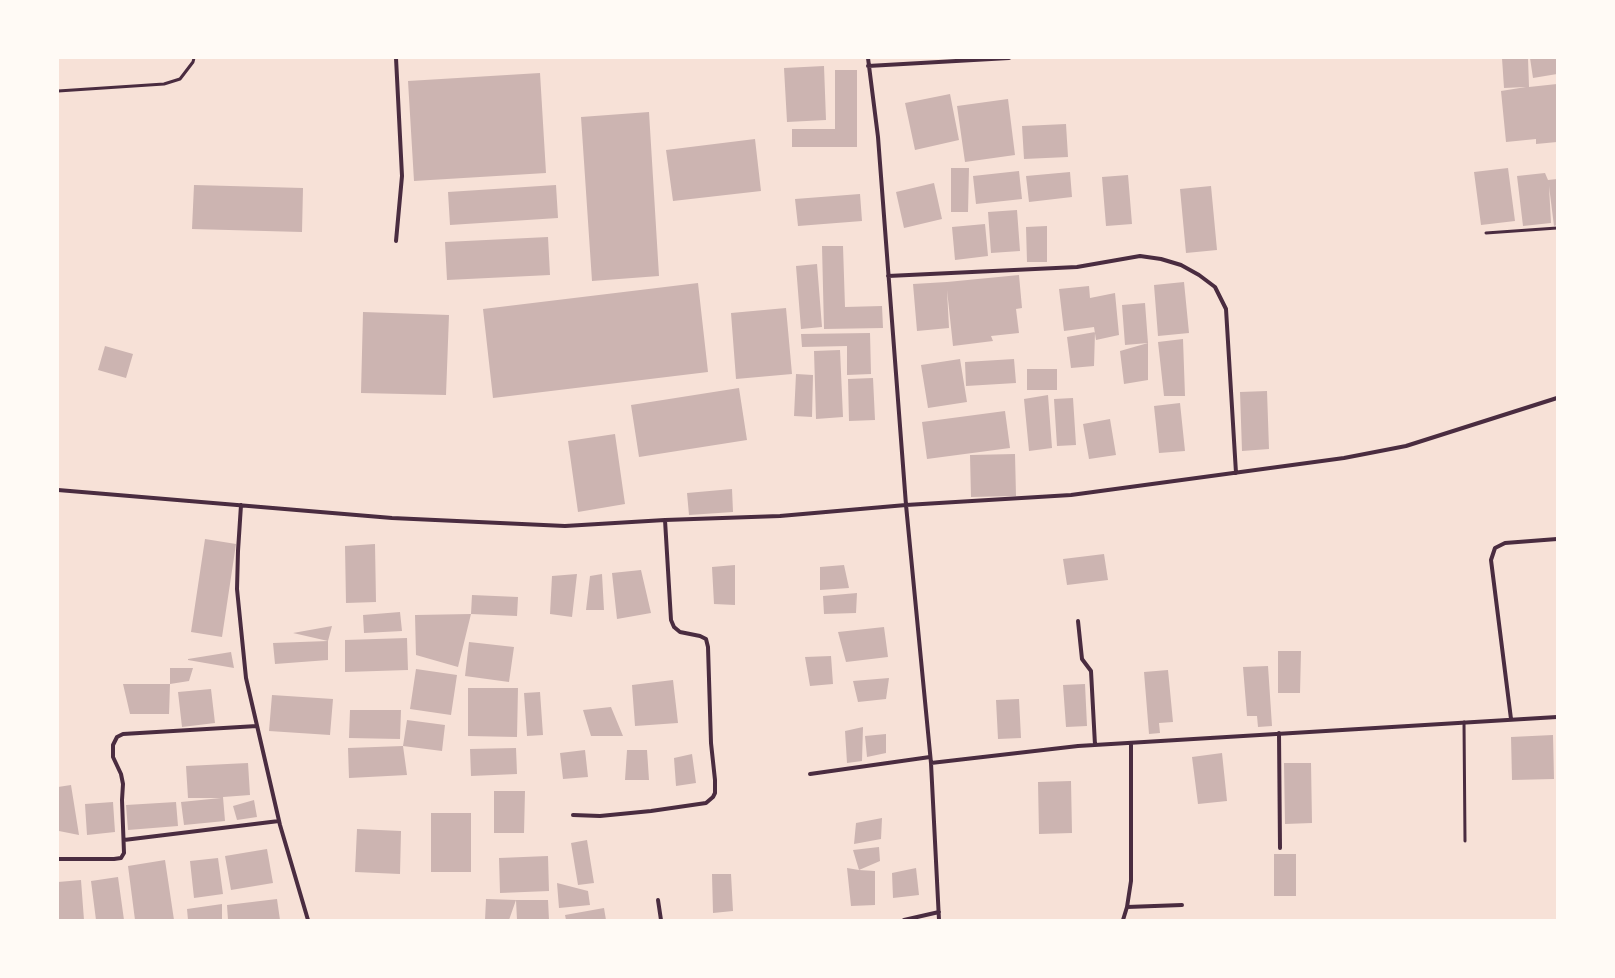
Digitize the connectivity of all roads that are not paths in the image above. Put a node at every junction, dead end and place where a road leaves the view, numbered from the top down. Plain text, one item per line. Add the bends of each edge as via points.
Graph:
1 (194, 58) edge
2 (396, 58) edge
3 (868, 58) edge
4 (1008, 58) edge
5 (868, 66) junction
6 (58, 91) edge
7 (1557, 228) edge
8 (1486, 233) dead end
9 (396, 241) dead end
10 (888, 276) junction
11 (1557, 398) edge
12 (1236, 473) junction
13 (58, 490) edge
14 (906, 504) junction
15 (241, 505) junction
16 (665, 520) junction
17 (1557, 539) edge
18 (1078, 621) dead end
19 (1557, 717) edge
20 (1511, 719) junction
21 (1464, 722) junction
22 (257, 726) junction
23 (1279, 734) junction
24 (1131, 744) junction
25 (1095, 745) junction
26 (930, 757) junction
27 (931, 763) junction
28 (810, 774) dead end
29 (573, 816) dead end
30 (279, 821) junction
31 (124, 840) junction
32 (1465, 841) dead end
33 (1280, 848) dead end
34 (58, 859) edge
35 (658, 900) dead end
36 (1182, 905) dead end
37 (1127, 907) junction
38 (939, 912) junction
39 (308, 920) edge
40 (661, 920) edge
41 (904, 920) edge
42 (939, 920) edge
43 (1122, 920) edge

1 - 6 lane via 180,78 164,84
2 - 9 street via 402,176
3 - 5 street
4 - 5 street
5 - 10 street via 878,137
7 - 8 lane
10 - 12 street via 1077,267 1140,256 1181,265 1199,275 1215,287 1226,309
10 - 14 street
11 - 12 street via 1406,446 1344,458
12 - 14 street via 1071,495
13 - 15 street
14 - 16 street via 780,516
14 - 26 street
15 - 16 street via 392,518 565,526
15 - 22 street via 237,589 246,678
16 - 29 street via 671,620 680,632 706,639 708,647 711,743 715,780 713,797 706,803 643,812
17 - 20 street via 1505,543 1495,548 1491,560
18 - 25 street via 1082,659 1091,671
19 - 20 street
20 - 21 street
21 - 23 street
21 - 32 lane
22 - 30 street
22 - 31 street via 123,734 117,737 113,745 113,757 123,784
23 - 24 street
23 - 33 street
24 - 25 street
24 - 37 street via 1131,881
25 - 27 street
26 - 27 street
26 - 28 street
27 - 38 street
30 - 31 street
30 - 39 street
31 - 34 street via 124,853 120,858
35 - 40 street
36 - 37 street
37 - 43 street
38 - 41 street
38 - 42 street

